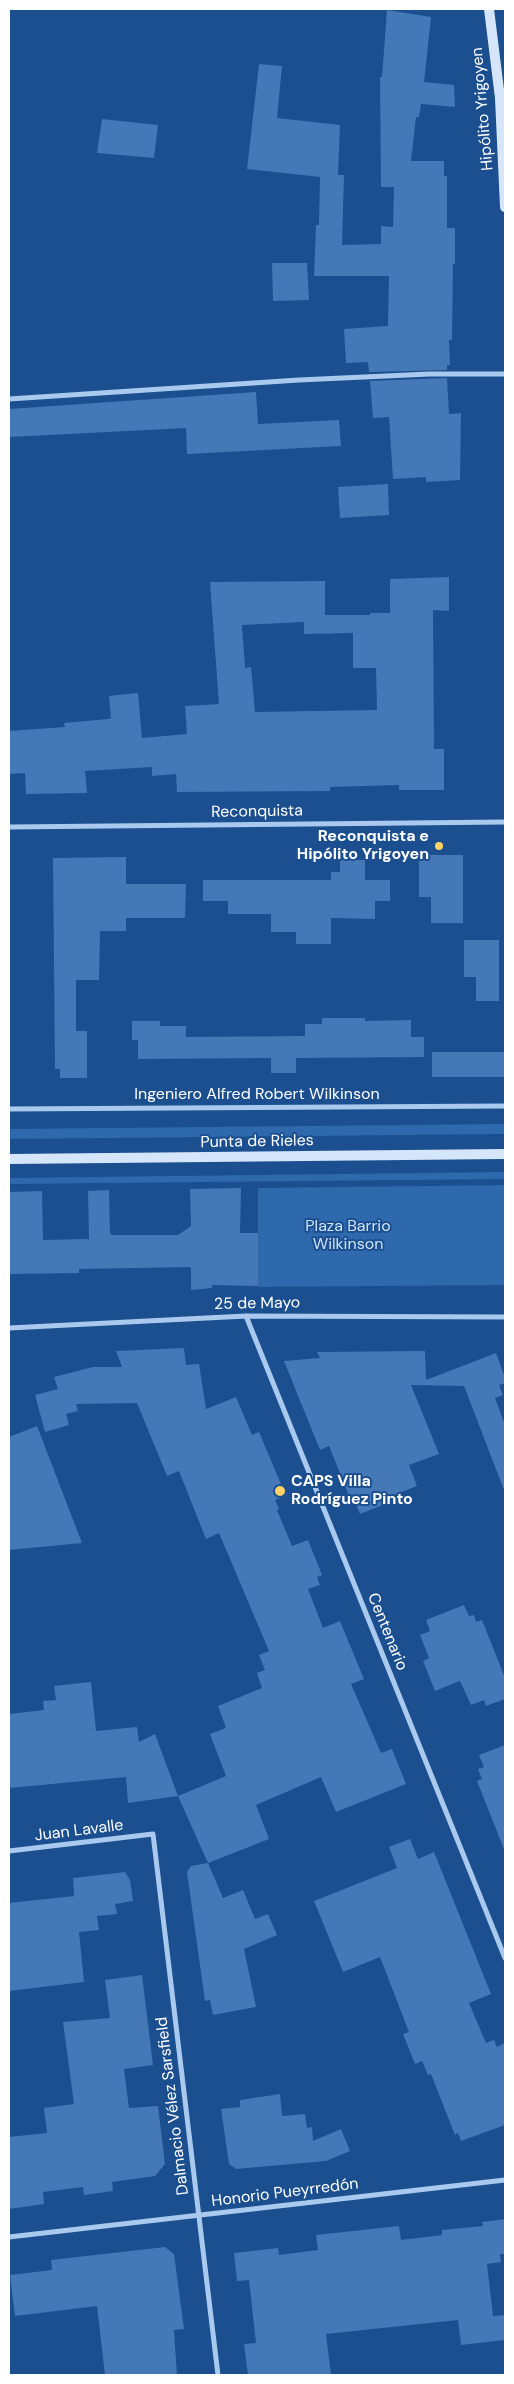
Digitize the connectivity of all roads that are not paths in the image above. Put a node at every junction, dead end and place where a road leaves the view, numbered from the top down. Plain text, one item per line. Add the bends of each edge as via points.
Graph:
1 (489, 9) edge
2 (505, 207) edge
3 (505, 374) edge
4 (9, 399) edge
5 (505, 822) edge
6 (9, 827) edge
7 (505, 1106) edge
8 (9, 1109) edge
9 (505, 1154) edge
10 (9, 1159) edge
11 (246, 1316) junction
12 (505, 1316) edge
13 (9, 1328) edge
14 (153, 1834) joint
15 (9, 1852) edge
16 (505, 1958) edge
17 (505, 2180) edge
18 (199, 2215) junction
19 (9, 2237) edge
20 (218, 2375) edge

1 - 2 street, Hipólito Yrigoyen via 500,98
3 - 4 street via 299,380
5 - 6 street, Reconquista
7 - 8 street, Ingeniero Alfred Robert Wilkinson
9 - 10 street, Punta de Rieles
11 - 12 street, 25 de Mayo
11 - 13 street, 25 de Mayo
11 - 16 street, Centenario
14 - 15 street, Juan Lavalle
14 - 18 street, Dalmacio Vélez Sarsfield
17 - 18 street, Honorio Pueyrredón
18 - 19 street, Honorio Pueyrredón
18 - 20 street, Dalmacio Vélez Sarsfield

